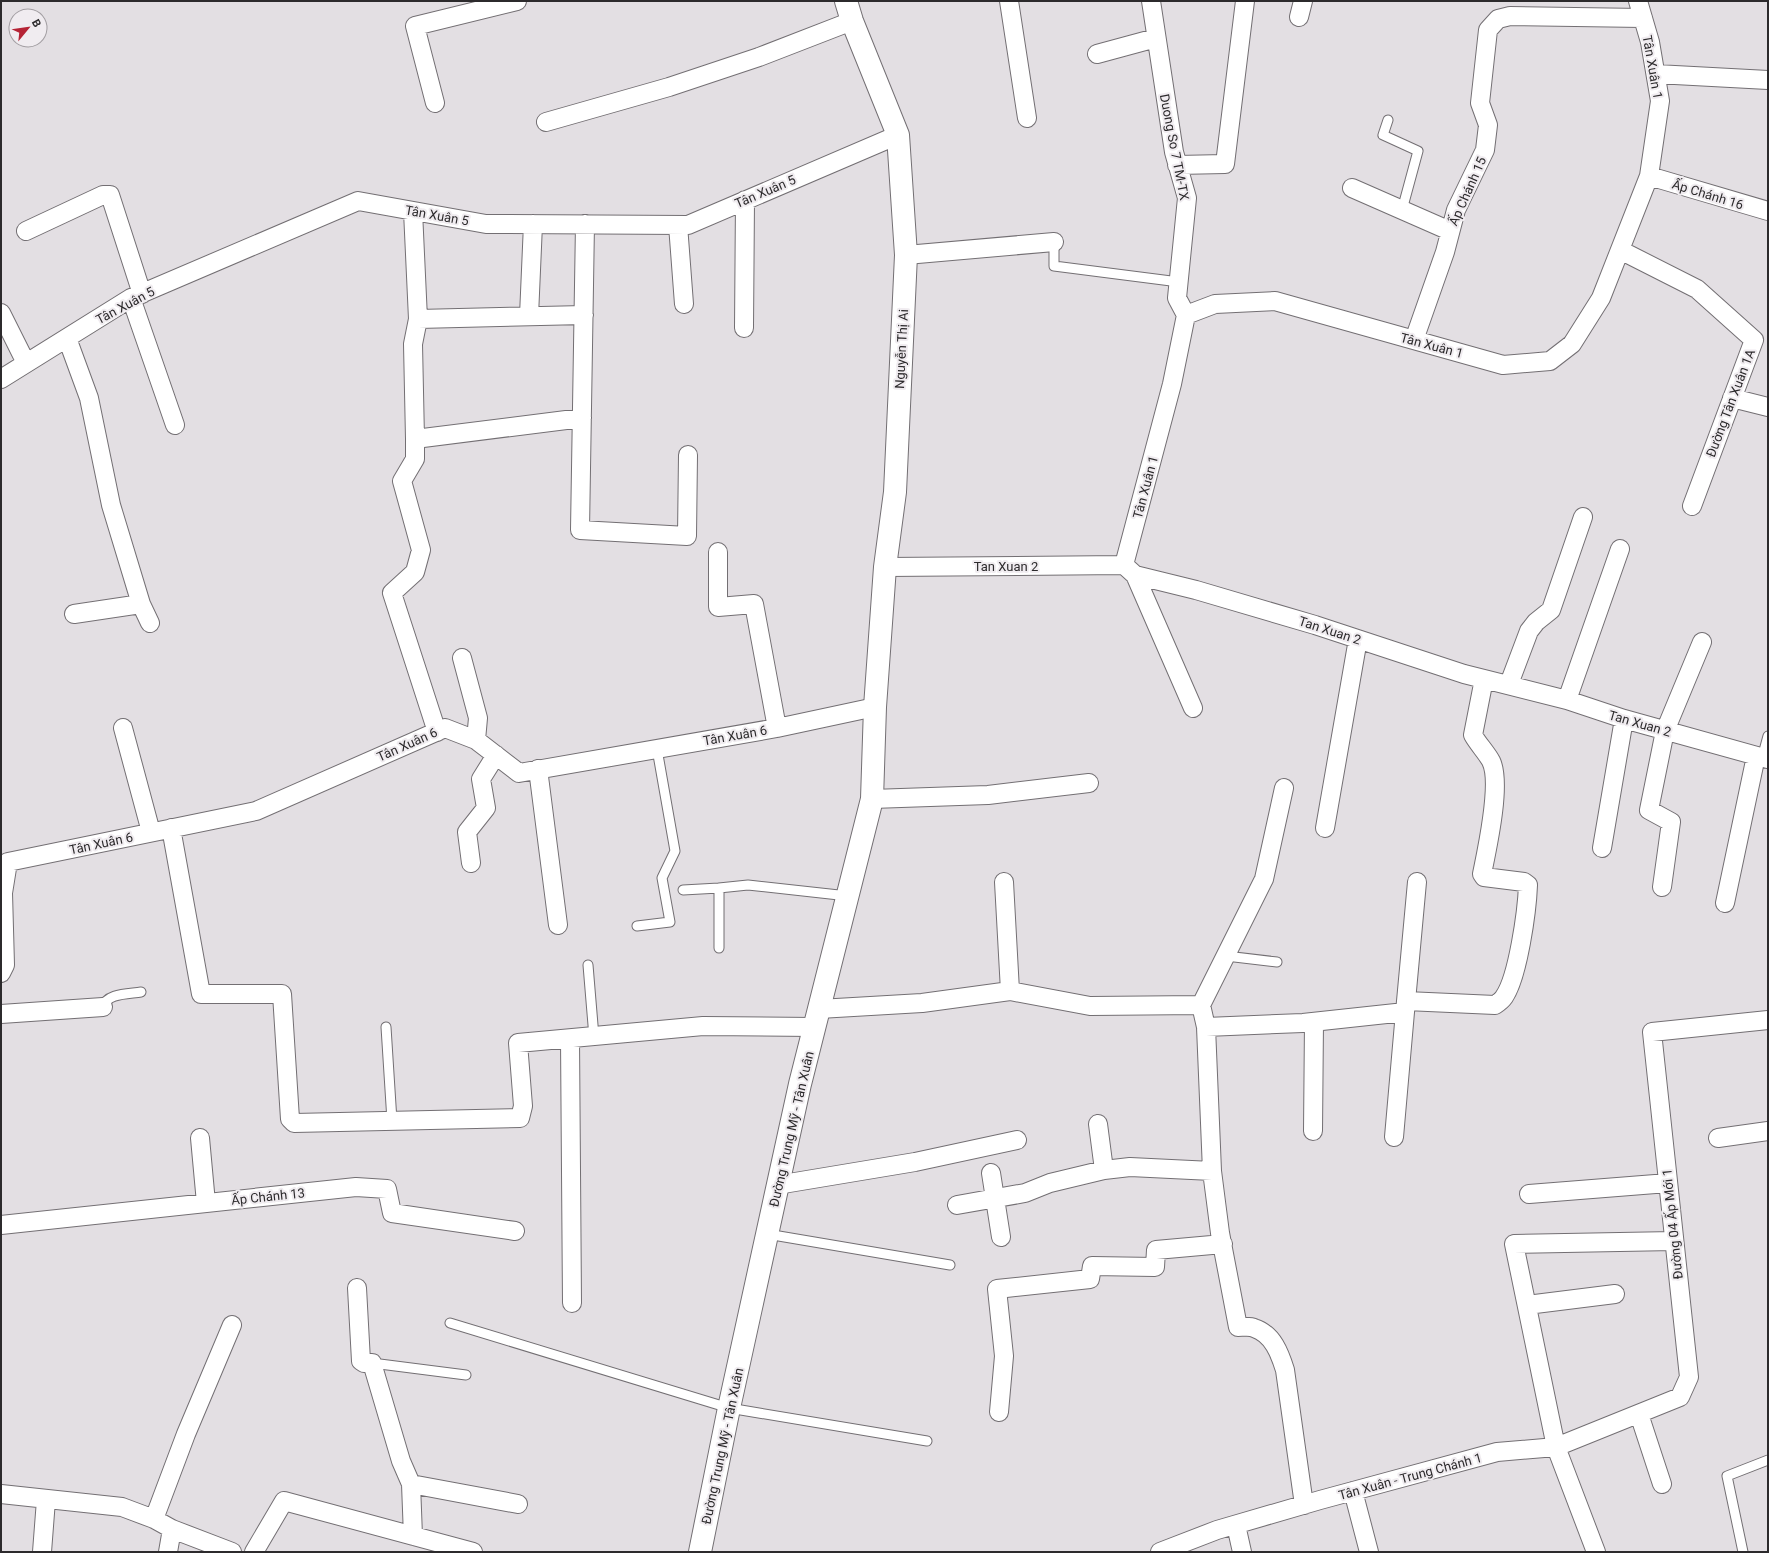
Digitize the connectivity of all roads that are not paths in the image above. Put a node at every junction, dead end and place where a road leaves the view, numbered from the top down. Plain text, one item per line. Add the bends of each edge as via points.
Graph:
1 (518, 1) edge
2 (1009, 1) edge
3 (1151, 1) edge
4 (1245, 1) edge
5 (1638, 1) edge
6 (849, 11) edge
7 (1643, 18) junction
8 (1156, 38) junction
9 (1097, 54) dead end
10 (1656, 74) junction
11 (1768, 80) edge
12 (435, 103) dead end
13 (1027, 118) dead end
14 (1388, 120) dead end
15 (546, 122) dead end
16 (898, 135) junction
17 (1177, 166) junction
18 (1649, 176) junction
19 (1352, 188) dead end
20 (745, 200) junction
21 (1402, 210) junction
22 (413, 211) junction
23 (1768, 211) edge
24 (534, 224) junction
25 (585, 224) junction
26 (678, 224) junction
27 (26, 230) dead end
28 (1450, 230) junction
29 (1054, 242) joint
30 (1620, 250) junction
31 (906, 255) junction
32 (1178, 282) junction
33 (137, 296) junction
34 (684, 304) dead end
35 (1, 313) edge
36 (584, 315) junction
37 (1186, 315) junction
38 (529, 316) junction
39 (418, 319) junction
40 (744, 328) dead end
41 (67, 338) junction
42 (1414, 340) junction
43 (26, 363) junction
44 (1, 379) edge
45 (1732, 398) junction
46 (1768, 407) edge
47 (582, 418) junction
48 (175, 425) dead end
49 (414, 439) junction
50 (688, 455) dead end
51 (1692, 506) dead end
52 (1583, 517) dead end
53 (1620, 549) dead end
54 (718, 552) dead end
55 (885, 567) junction
56 (1129, 570) junction
57 (141, 604) junction
58 (74, 614) dead end
59 (150, 623) dead end
60 (1358, 639) junction
61 (1702, 642) dead end
62 (462, 658) dead end
63 (1484, 679) junction
64 (1510, 684) junction
65 (1567, 700) junction
66 (875, 707) junction
67 (1193, 708) dead end
68 (1624, 720) junction
69 (123, 728) dead end
70 (777, 728) junction
71 (1666, 731) junction
72 (437, 732) junction
73 (1768, 736) edge
74 (476, 740) junction
75 (657, 749) junction
76 (496, 755) junction
77 (1762, 758) edge
78 (538, 770) junction
79 (1089, 783) dead end
80 (1284, 788) dead end
81 (872, 799) junction
82 (171, 828) junction
83 (1326, 828) dead end
84 (151, 832) junction
85 (1602, 848) dead end
86 (5, 862) edge
87 (471, 863) dead end
88 (1004, 882) dead end
89 (1417, 882) dead end
90 (1662, 887) dead end
91 (720, 888) junction
92 (683, 890) dead end
93 (848, 896) junction
94 (1725, 904) dead end
95 (558, 925) dead end
96 (637, 926) dead end
97 (720, 948) dead end
98 (1226, 956) junction
99 (1277, 962) dead end
100 (588, 965) dead end
101 (1, 973) edge
102 (1010, 991) junction
103 (141, 992) dead end
104 (1201, 1005) junction
105 (1406, 1006) junction
106 (104, 1007) joint
107 (1, 1014) edge
108 (817, 1018) junction
109 (1768, 1020) edge
110 (1314, 1022) junction
111 (386, 1027) dead end
112 (1206, 1027) junction
113 (594, 1036) junction
114 (570, 1039) junction
115 (392, 1121) junction
116 (1098, 1124) dead end
117 (1313, 1131) dead end
118 (1768, 1131) edge
119 (1394, 1137) dead end
120 (200, 1138) dead end
121 (1718, 1138) dead end
122 (1017, 1140) dead end
123 (1104, 1170) junction
124 (1212, 1172) junction
125 (991, 1173) dead end
126 (1668, 1183) junction
127 (777, 1185) junction
128 (1529, 1194) dead end
129 (996, 1199) junction
130 (206, 1203) junction
131 (957, 1205) dead end
132 (1, 1225) edge
133 (515, 1231) dead end
134 (767, 1234) junction
135 (1001, 1237) dead end
136 (1674, 1241) junction
137 (1223, 1244) junction
138 (950, 1265) dead end
139 (357, 1288) dead end
140 (1615, 1294) dead end
141 (572, 1303) dead end
142 (1527, 1305) junction
143 (450, 1323) dead end
144 (232, 1325) dead end
145 (372, 1363) junction
146 (466, 1375) dead end
147 (729, 1408) junction
148 (999, 1412) dead end
149 (1639, 1414) junction
150 (927, 1441) dead end
151 (1556, 1447) junction
152 (1768, 1460) edge
153 (411, 1484) junction
154 (1662, 1484) dead end
155 (1354, 1491) junction
156 (1, 1494) edge
157 (46, 1500) junction
158 (518, 1504) dead end
159 (1304, 1505) junction
160 (154, 1519) junction
161 (1236, 1525) junction
162 (172, 1529) junction
163 (413, 1536) junction
164 (466, 1551) edge
165 (42, 1552) edge
166 (168, 1552) edge
167 (232, 1552) edge
168 (254, 1552) edge
169 (700, 1552) edge
170 (1160, 1552) edge
171 (1242, 1552) edge
172 (1369, 1552) edge
173 (1596, 1552) edge
174 (1743, 1552) edge

1 - 12 street via 415,26
2 - 13 street
3 - 8 street, Duong So 7 TM-TX
4 - 17 street via 1225,164
5 - 7 street, Tân Xuân 1
6 - 15 street via 759,57 669,87
6 - 16 street, Nguyễn Thị Ai
7 - 10 street, Tân Xuân 1
7 - 28 street, Ấp Chánh 15 via 1510,16 1498,19 1488,30 1480,103 1488,125 1485,150 1456,210
8 - 9 street
8 - 17 street, Duong So 7 TM-TX
10 - 11 street
10 - 18 street, Tân Xuân 1 via 1660,101
14 - 21 lane via 1383,135 1418,151
16 - 20 street, Tân Xuân 5
16 - 31 street, Nguyễn Thị Ai
17 - 32 street, Duong So 7 TM-TX via 1187,198
18 - 23 street, Ấp Chánh 16
18 - 30 street, Tân Xuân 1
19 - 21 street
20 - 26 street, Tân Xuân 5 via 688,224
20 - 40 street
21 - 28 street
22 - 24 street, Tân Xuân 5 via 486,224
22 - 33 street, Tân Xuân 5 via 358,201
22 - 39 street
24 - 25 street, Tân Xuân 5
24 - 38 street
25 - 26 street, Tân Xuân 5
25 - 36 street
26 - 34 street
27 - 33 street via 110,194
28 - 42 street, Ấp Chánh 15
29 - 31 street
29 - 32 lane via 1054,266
30 - 42 street, Tân Xuân 1 via 1601,298 1572,344 1550,361 1503,364
30 - 45 street, Đường Tân Xuân 1A via 1697,289 1754,340
31 - 55 street, Nguyễn Thị Ai via 895,492
32 - 37 street, Duong So 7 TM-TX via 1177,298
33 - 41 street, Tân Xuân 5
33 - 48 street
35 - 43 street
36 - 38 street
36 - 47 street
37 - 42 street, Tân Xuân 1 via 1215,304 1275,301
37 - 56 street, Tân Xuân 1
38 - 39 street
39 - 49 street via 413,344
41 - 43 street, Tân Xuân 5
41 - 57 street via 89,398 111,505
43 - 44 street, Tân Xuân 5
45 - 46 street
45 - 51 street, Đường Tân Xuân 1A
47 - 49 street
47 - 50 street via 580,530 687,536
49 - 72 street via 415,459 402,481 421,550 415,572 392,593
52 - 64 street via 1551,610 1529,631
53 - 65 street
54 - 70 street via 718,607 754,604
55 - 56 street, Tan Xuan 2
55 - 66 street, Nguyễn Thị Ai
56 - 60 street, Tan Xuan 2
56 - 67 street
57 - 58 street
57 - 59 street
60 - 63 street, Tan Xuan 2
60 - 83 street
61 - 71 street
62 - 74 street via 478,718
63 - 64 street, Tan Xuan 2
63 - 105 street via 1473,735 1491,760 1495,778 1492,822 1482,874 1484,877 1524,882 1528,886 1517,963 1504,998 1495,1005
64 - 65 street, Tan Xuan 2
65 - 68 street, Tan Xuan 2
66 - 70 street, Tân Xuân 6
66 - 81 street, Đường Trung Mỹ - Tân Xuân
68 - 71 street, Tan Xuan 2
68 - 85 street
69 - 84 street
70 - 75 street, Tân Xuân 6
71 - 77 street, Tan Xuan 2
71 - 90 street via 1649,810 1671,822
72 - 74 street, Tân Xuân 6 via 445,728
72 - 82 street, Tân Xuân 6 via 256,811
73 - 77 lane
74 - 76 street, Tân Xuân 6
75 - 78 street, Tân Xuân 6
75 - 96 lane via 675,852 662,878 670,922
76 - 78 street, Tân Xuân 6 via 519,773
76 - 87 street via 481,779 486,808 467,832
77 - 94 street
78 - 95 street
79 - 81 street via 988,795
80 - 98 street via 1264,879
81 - 93 street, Đường Trung Mỹ - Tân Xuân
82 - 84 street, Tân Xuân 6
82 - 115 street via 201,994 282,994 291,1121
84 - 86 street, Tân Xuân 6
86 - 101 street, Tân Xuân 6 via 5,965
88 - 102 street
89 - 105 street
91 - 92 lane
91 - 93 lane via 748,885
91 - 97 lane
93 - 108 street, Đường Trung Mỹ - Tân Xuân
98 - 99 lane
98 - 104 street
100 - 113 lane
102 - 104 street via 1090,1006
102 - 108 street
103 - 106 lane via 109,998 104,1002
104 - 112 street
105 - 110 street
105 - 119 street
106 - 107 street
108 - 113 street
108 - 127 street, Đường Trung Mỹ - Tân Xuân
109 - 126 street, Đường 04 Ấp Mới 1 via 1652,1032
110 - 112 street
110 - 117 street
111 - 115 lane
112 - 124 street
113 - 114 street
114 - 115 street via 518,1043 523,1106 520,1118
114 - 141 street
116 - 123 street
118 - 121 street
120 - 130 street
122 - 127 street via 915,1162
123 - 124 street via 1130,1167
123 - 129 street
124 - 137 street
125 - 129 street
126 - 128 street
126 - 136 street, Đường 04 Ấp Mới 1
127 - 134 street, Đường Trung Mỹ - Tân Xuân
129 - 131 street
129 - 135 street
130 - 132 street, Ấp Chánh 13
130 - 133 street, Ấp Chánh 13 via 356,1187 387,1189 392,1213
134 - 138 lane
134 - 147 street, Đường Trung Mỹ - Tân Xuân
136 - 142 street via 1514,1244
136 - 149 street, Đường 04 Ấp Mới 1 via 1689,1377 1680,1397
137 - 148 street via 1156,1250 1155,1267 1092,1266 1090,1278 997,1289 1004,1356
137 - 159 street via 1238,1327 1254,1328 1267,1335 1279,1351 1285,1370
139 - 145 street via 361,1361
140 - 142 street
142 - 151 street
143 - 147 lane
144 - 160 street via 186,1434
145 - 146 lane
145 - 153 street via 401,1461
147 - 150 lane
147 - 169 street, Đường Trung Mỹ - Tân Xuân
149 - 151 street, Đường 04 Ấp Mới 1
149 - 154 street
151 - 155 street, Tân Xuân - Trung Chánh 1 via 1497,1452
151 - 173 street
152 - 174 lane via 1727,1476
153 - 158 street
153 - 163 street
155 - 159 street, Tân Xuân - Trung Chánh 1
155 - 172 street
156 - 157 street
157 - 160 street via 122,1507
157 - 165 street
159 - 161 street, Tân Xuân - Trung Chánh 1
160 - 162 street
161 - 170 street, Tân Xuân - Trung Chánh 1
161 - 171 street
162 - 166 street
162 - 167 street
163 - 164 street
163 - 168 street via 284,1501

